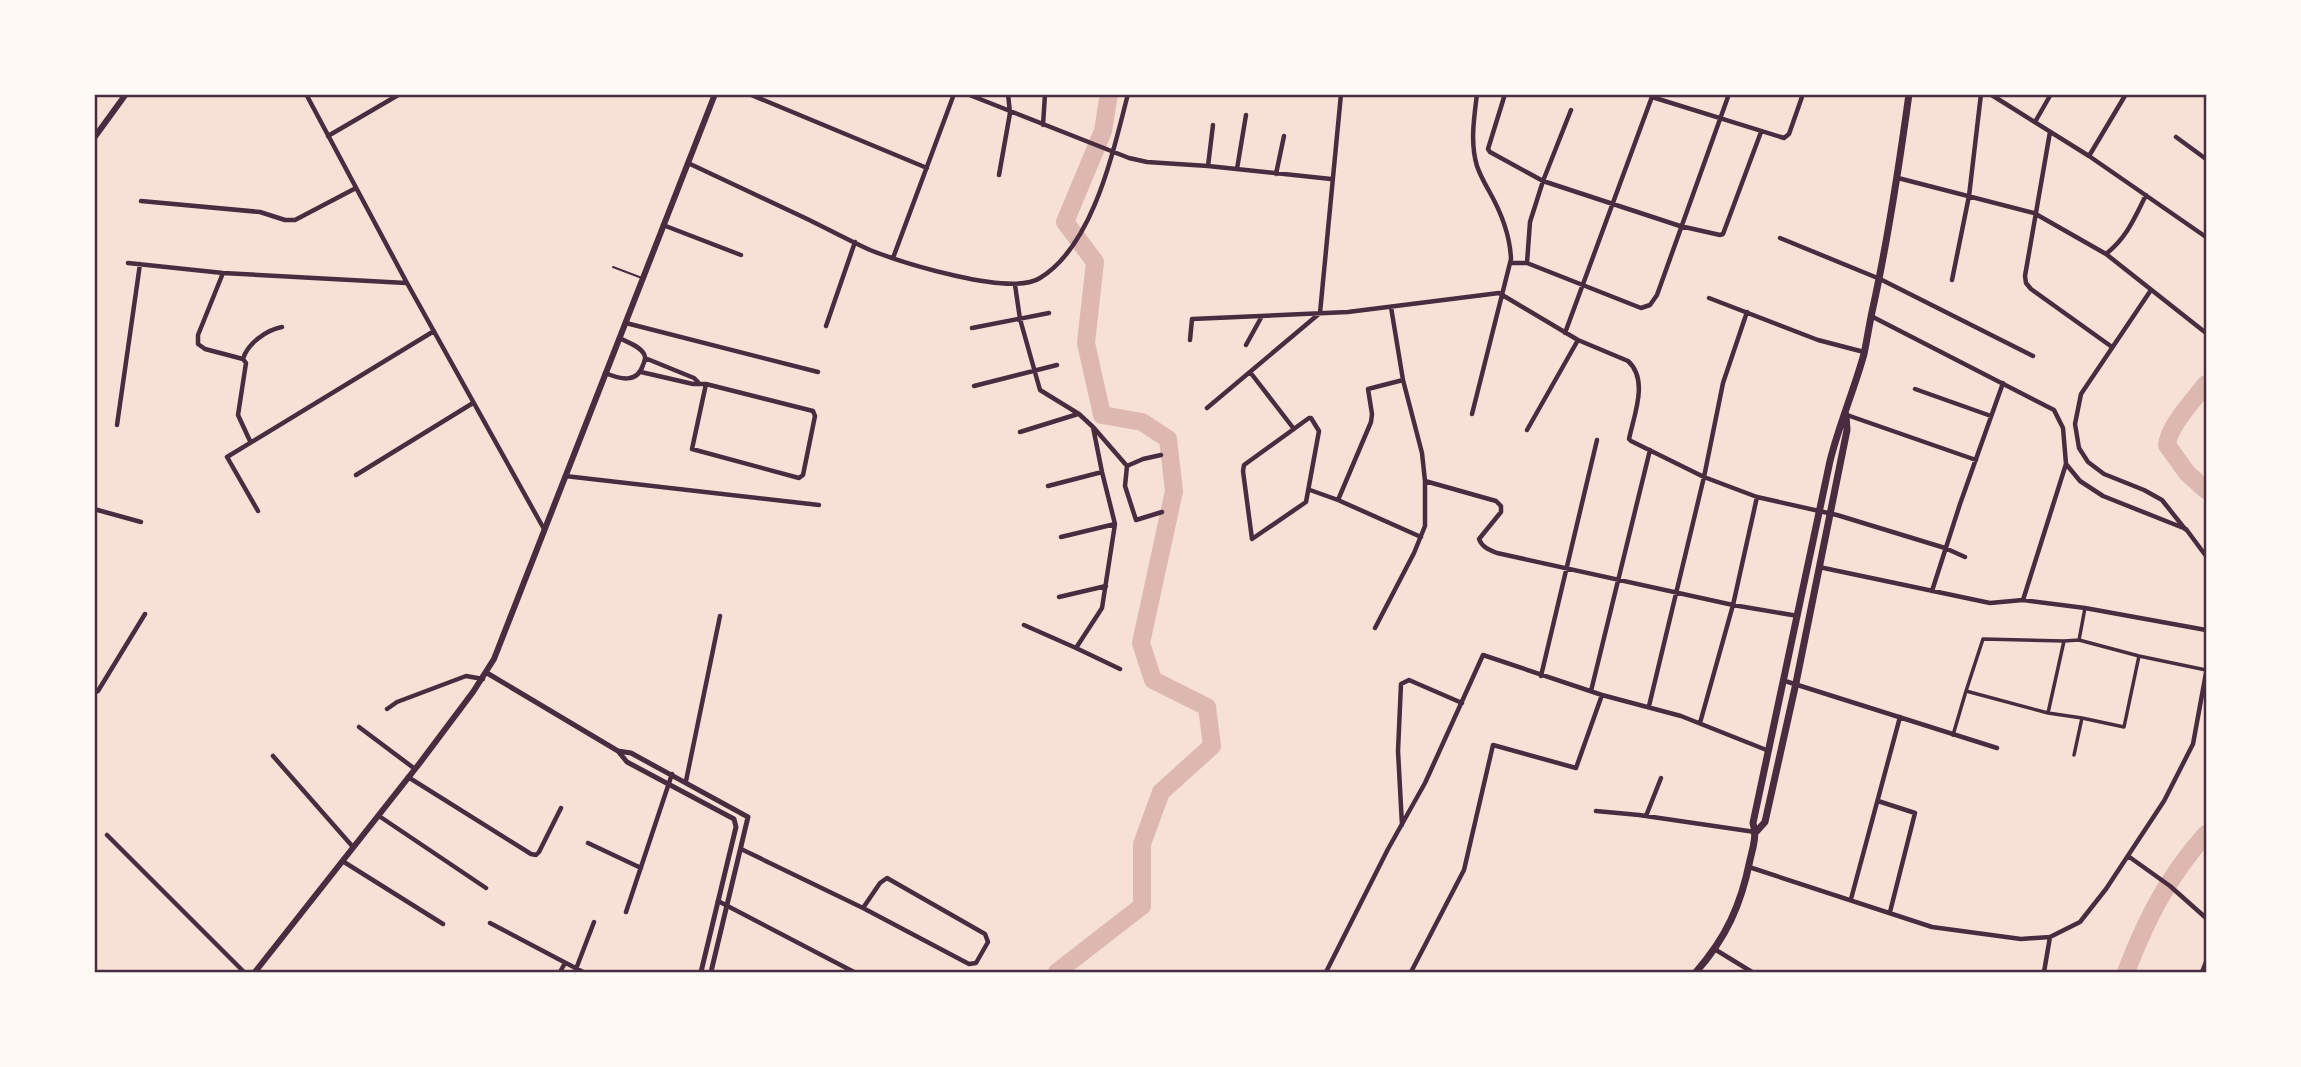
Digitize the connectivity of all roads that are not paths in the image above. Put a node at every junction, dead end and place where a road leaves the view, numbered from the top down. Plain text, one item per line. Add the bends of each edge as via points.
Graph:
1 (125, 94) edge
2 (306, 94) edge
3 (400, 94) edge
4 (715, 94) edge
5 (749, 94) edge
6 (954, 94) edge
7 (967, 94) edge
8 (1008, 94) edge
9 (1045, 94) edge
10 (1128, 94) edge
11 (1340, 94) edge
12 (1476, 94) edge
13 (1505, 94) edge
14 (1728, 94) edge
15 (1803, 94) edge
16 (1909, 94) edge
17 (1981, 94) edge
18 (1990, 94) edge
19 (2051, 94) edge
20 (2126, 94) edge
21 (1653, 96) edge
22 (1571, 110) dead end
23 (1010, 113) junction
24 (1245, 115) dead end
25 (1720, 117) junction
26 (2035, 122) junction
27 (1043, 125) junction
28 (1213, 125) dead end
29 (1761, 132) junction
30 (2050, 132) junction
31 (1284, 135) dead end
32 (328, 136) junction
33 (2176, 137) dead end
34 (94, 138) edge
35 (1113, 152) junction
36 (2089, 156) junction
37 (2207, 159) edge
38 (688, 163) junction
39 (1208, 166) junction
40 (927, 168) junction
41 (1237, 169) junction
42 (1276, 174) junction
43 (999, 175) dead end
44 (1898, 178) junction
45 (1331, 179) junction
46 (1543, 181) junction
47 (356, 188) junction
48 (2146, 195) junction
49 (1969, 196) junction
50 (141, 201) dead end
51 (1613, 205) junction
52 (2034, 213) junction
53 (663, 225) junction
54 (1680, 226) junction
55 (2207, 237) edge
56 (1780, 238) dead end
57 (855, 242) junction
58 (2106, 254) junction
59 (741, 255) dead end
60 (893, 258) junction
61 (128, 263) dead end
62 (1510, 263) junction
63 (1527, 263) junction
64 (140, 264) junction
65 (613, 267) dead end
66 (223, 273) junction
67 (643, 278) junction
68 (1880, 279) junction
69 (1952, 280) dead end
70 (407, 284) junction
71 (1583, 284) junction
72 (1015, 285) junction
73 (2151, 290) junction
74 (1501, 293) junction
75 (1709, 298) dead end
76 (1391, 307) junction
77 (1747, 312) junction
78 (1049, 313) dead end
79 (1320, 313) junction
80 (1262, 316) junction
81 (1871, 316) junction
82 (1020, 318) junction
83 (625, 322) junction
84 (826, 326) dead end
85 (282, 327) dead end
86 (972, 328) dead end
87 (434, 331) junction
88 (1565, 332) junction
89 (2207, 333) edge
90 (619, 338) junction
91 (1190, 340) dead end
92 (1578, 340) junction
93 (1247, 345) dead end
94 (2112, 347) junction
95 (1864, 352) junction
96 (2033, 356) dead end
97 (645, 358) junction
98 (243, 359) junction
99 (1057, 365) dead end
100 (641, 372) junction
101 (818, 372) dead end
102 (1034, 372) junction
103 (1250, 372) junction
104 (605, 373) junction
105 (1403, 380) junction
106 (698, 382) junction
107 (2003, 383) junction
108 (706, 384) junction
109 (974, 386) dead end
110 (1914, 389) dead end
111 (473, 403) junction
112 (1206, 408) dead end
113 (1079, 414) junction
114 (1472, 414) dead end
115 (1846, 415) junction
116 (1991, 416) junction
117 (117, 425) dead end
118 (1093, 427) junction
119 (1294, 429) junction
120 (1527, 430) dead end
121 (1020, 432) dead end
122 (1597, 440) dead end
123 (250, 441) junction
124 (1650, 450) junction
125 (1161, 456) dead end
126 (1976, 460) junction
127 (2066, 464) junction
128 (1127, 466) junction
129 (1102, 472) junction
130 (356, 475) dead end
131 (565, 476) junction
132 (1704, 477) junction
133 (1425, 481) junction
134 (1048, 486) dead end
135 (1310, 490) junction
136 (1757, 497) junction
137 (1338, 500) junction
138 (820, 505) dead end
139 (94, 509) edge
140 (258, 511) dead end
141 (1162, 512) dead end
142 (1820, 512) junction
143 (1829, 513) junction
144 (141, 522) dead end
145 (1115, 524) junction
146 (544, 528) junction
147 (2186, 529) junction
148 (1061, 537) dead end
149 (1421, 537) junction
150 (1945, 548) junction
151 (2207, 556) edge
152 (1965, 557) dead end
153 (1819, 567) junction
154 (1565, 569) junction
155 (1618, 579) junction
156 (1106, 586) junction
157 (1932, 591) junction
158 (1676, 593) junction
159 (1059, 597) dead end
160 (2023, 600) junction
161 (1733, 605) junction
162 (2085, 608) junction
163 (145, 614) dead end
164 (720, 616) dead end
165 (1798, 616) junction
166 (1024, 625) dead end
167 (1375, 628) dead end
168 (2207, 630) edge
169 (2064, 640) junction
170 (2078, 640) junction
171 (1076, 648) junction
172 (2139, 656) junction
173 (1120, 669) dead end
174 (2207, 671) edge
175 (485, 676) junction
176 (1541, 676) junction
177 (1785, 681) junction
178 (1796, 683) junction
179 (1591, 691) junction
180 (1966, 691) junction
181 (94, 693) edge
182 (1602, 695) junction
183 (1462, 703) junction
184 (1649, 706) junction
185 (387, 709) dead end
186 (2049, 713) junction
187 (1900, 717) junction
188 (2082, 718) junction
189 (1700, 723) junction
190 (359, 727) dead end
191 (1953, 734) junction
192 (1997, 748) dead end
193 (618, 751) junction
194 (1769, 751) junction
195 (2074, 755) dead end
196 (273, 756) dead end
197 (415, 769) junction
198 (672, 774) junction
199 (408, 778) junction
200 (1661, 778) dead end
201 (686, 781) junction
202 (669, 785) junction
203 (1878, 801) junction
204 (561, 808) dead end
205 (1597, 811) dead end
206 (379, 816) junction
207 (1646, 816) junction
208 (1402, 826) junction
209 (1756, 832) junction
210 (107, 835) dead end
211 (588, 843) dead end
212 (354, 847) junction
213 (741, 849) junction
214 (2128, 856) junction
215 (344, 862) junction
216 (1749, 867) junction
217 (641, 869) junction
218 (486, 888) dead end
219 (1852, 899) junction
220 (718, 901) junction
221 (726, 904) junction
222 (863, 908) junction
223 (626, 912) dead end
224 (1890, 912) junction
225 (2207, 918) edge
226 (594, 922) dead end
227 (490, 923) dead end
228 (443, 924) dead end
229 (2050, 937) junction
230 (1716, 950) junction
231 (2207, 962) edge
232 (565, 963) junction
233 (576, 969) junction
234 (244, 972) edge
235 (255, 972) edge
236 (561, 972) edge
237 (583, 972) edge
238 (701, 972) edge
239 (711, 972) edge
240 (854, 972) edge
241 (1326, 972) edge
242 (1411, 972) edge
243 (1696, 972) edge
244 (1752, 972) edge
245 (2044, 972) edge
246 (2202, 972) edge

1 - 34 main road
2 - 32 street
3 - 32 street
4 - 38 main road
5 - 40 street
6 - 40 street
7 - 23 street
8 - 23 street
9 - 27 street
10 - 35 street
11 - 45 street
12 - 62 street via 1476,162 1510,241
13 - 46 street via 1489,151
14 - 25 street
15 - 29 street via 1786,137
16 - 44 main road
17 - 49 street
18 - 26 street
19 - 26 street
20 - 36 street
21 - 25 street
21 - 51 street
22 - 46 street
23 - 27 street
23 - 43 street
24 - 41 street
25 - 29 street
25 - 54 street
26 - 30 street
27 - 35 street
28 - 39 street
29 - 54 street via 1723,234
30 - 36 street
30 - 52 street
31 - 42 street
32 - 47 street
33 - 37 street
35 - 39 street via 1147,162
35 - 72 street via 1075,243 1040,279
36 - 48 street
38 - 53 main road
38 - 57 street
39 - 41 street
40 - 60 street
41 - 42 street
42 - 45 street
44 - 49 street
44 - 68 main road
45 - 79 street
46 - 51 street
46 - 63 street via 1530,222
47 - 50 street via 295,220 260,212
47 - 70 street
48 - 55 street
48 - 58 street via 2120,243
49 - 52 street
49 - 69 street
51 - 54 street
51 - 71 street
52 - 58 street
52 - 94 street via 2026,283
53 - 59 street
53 - 67 main road
54 - 71 street via 1650,305 1641,308
56 - 68 street
57 - 60 street
57 - 84 street
58 - 73 street
60 - 72 street via 985,282
61 - 64 street
62 - 63 street
62 - 74 street
63 - 71 street
64 - 66 street
64 - 117 street
65 - 67 lane
66 - 70 street
66 - 98 street via 198,344
67 - 83 main road
68 - 81 main road
68 - 96 street
70 - 87 street
71 - 88 street
72 - 82 street
73 - 89 street
73 - 94 street
74 - 76 street
74 - 88 street
74 - 114 street
75 - 77 street
76 - 79 street
76 - 105 street
77 - 95 street via 1818,340
77 - 132 street via 1723,383
78 - 82 street
79 - 80 street
79 - 103 street
80 - 91 street via 1192,319
80 - 93 street
81 - 95 main road
81 - 107 street
82 - 86 street
82 - 102 street
83 - 90 main road
83 - 101 street
85 - 98 street via 270,329 248,348
87 - 111 street
87 - 123 street
88 - 92 street
90 - 97 street via 638,348
90 - 104 main road
92 - 120 street
92 - 124 street via 1634,366 1639,387 1629,439
94 - 147 street via 2081,394 2075,424 2080,448 2088,462 2104,474 2162,500
95 - 115 main road
97 - 100 street
97 - 106 street
98 - 123 street via 246,370 237,415
99 - 102 street
100 - 104 street via 626,379
100 - 106 street
102 - 109 street
102 - 113 street via 1040,390
103 - 112 street
103 - 119 street
104 - 131 main road
105 - 133 street
105 - 137 street via 1367,390 1371,422
106 - 108 street
107 - 116 street
107 - 127 street via 2054,410 2063,429
108 - 108 street via 813,411 803,475 799,478 692,449
110 - 116 street
111 - 130 street
111 - 146 street
113 - 118 street
113 - 121 street
115 - 126 street
115 - 142 main road
115 - 143 main road via 1847,430
116 - 126 street
118 - 128 street
118 - 129 street
119 - 135 street via 1310,418 1319,431
119 - 135 street via 1244,465 1251,538 1304,504
122 - 154 street
123 - 140 street via 227,457
124 - 132 street
124 - 155 street
125 - 128 street
126 - 150 street
127 - 147 street via 2080,481 2103,496
127 - 160 street
128 - 141 street via 1125,486 1136,520
129 - 134 street
129 - 145 street
131 - 138 street
131 - 146 main road
132 - 136 street
132 - 158 street
133 - 149 street
133 - 154 street via 1501,506 1479,539 1486,548
135 - 137 street
136 - 142 street
136 - 161 street
137 - 149 street
139 - 144 street
142 - 143 street
142 - 165 main road
143 - 150 street
143 - 153 main road
145 - 148 street
145 - 156 street
146 - 175 main road via 506,634
147 - 151 street
149 - 167 street
150 - 152 street
150 - 157 street
153 - 157 street
153 - 178 main road
154 - 155 street
154 - 176 street
155 - 158 street
155 - 179 street
156 - 159 street
156 - 171 street via 1101,608
157 - 160 street via 1990,603
158 - 161 street
158 - 184 street
160 - 162 street
161 - 165 street
161 - 189 street
162 - 168 street
162 - 170 street
163 - 181 street
164 - 201 street
165 - 177 main road
166 - 171 street
169 - 170 street
169 - 180 street via 1983,639
169 - 186 street
170 - 172 street
171 - 173 street
172 - 174 street
172 - 188 street via 2124,727
174 - 214 street via 2193,744 2164,801
175 - 185 street via 466,676
175 - 193 street
175 - 197 main road
176 - 179 street
176 - 183 street via 1483,654
177 - 178 street
177 - 194 main road
178 - 187 street
178 - 209 main road via 1765,822
179 - 182 street
180 - 186 street
180 - 191 street
182 - 184 street
182 - 242 street via 1575,768 1493,745 1464,870
183 - 208 street
183 - 208 street via 1409,680 1401,684
184 - 189 street
186 - 188 street
187 - 191 street
187 - 203 street
188 - 195 street
189 - 194 street
190 - 197 street
191 - 192 street
193 - 198 street
193 - 202 street via 627,762
194 - 209 main road via 1753,823
196 - 212 street
197 - 199 main road
198 - 201 street
198 - 202 street
199 - 204 street via 536,855
199 - 206 main road
200 - 207 street
201 - 213 street via 748,817
202 - 217 street
202 - 220 street via 734,820
203 - 219 street
203 - 224 street via 1915,813
205 - 207 street
206 - 212 main road
206 - 218 street
207 - 209 street
208 - 241 street
209 - 216 main road
210 - 234 street
211 - 217 street
212 - 215 main road
213 - 221 street
213 - 222 street
214 - 225 street
214 - 229 street via 2080,922
215 - 228 street
215 - 235 main road
216 - 219 street
216 - 230 main road via 1739,903
217 - 223 street
219 - 224 street
220 - 221 street
220 - 238 street
221 - 239 street
221 - 240 street
222 - 222 street via 969,964 976,963 988,942 985,934 887,878
224 - 229 street via 1932,927 2021,939
226 - 233 street
227 - 232 street
229 - 245 street
230 - 243 main road
230 - 244 street
231 - 246 street
232 - 233 street
232 - 236 street
233 - 237 street

